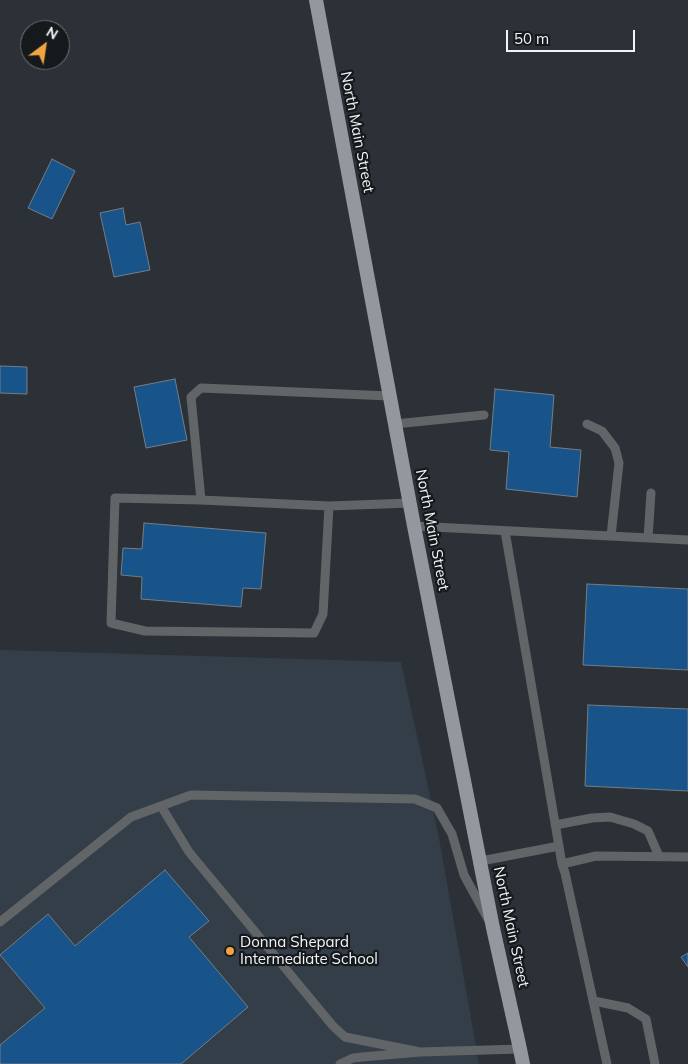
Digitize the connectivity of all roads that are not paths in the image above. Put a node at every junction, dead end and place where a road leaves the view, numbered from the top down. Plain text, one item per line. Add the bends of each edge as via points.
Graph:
1 (316, 0) edge
2 (390, 396) junction
3 (484, 415) dead end
4 (395, 424) junction
5 (586, 424) dead end
6 (651, 493) dead end
7 (201, 500) junction
8 (410, 503) junction
9 (329, 506) junction
10 (414, 526) junction
11 (505, 531) junction
12 (611, 536) junction
13 (648, 538) junction
14 (688, 540) edge
15 (161, 806) junction
16 (555, 825) junction
17 (559, 846) junction
18 (659, 856) junction
19 (688, 856) edge
20 (481, 861) junction
21 (562, 864) junction
22 (0, 922) edge
23 (493, 928) junction
24 (594, 1001) junction
25 (520, 1049) junction
26 (420, 1052) junction
27 (340, 1064) edge
28 (523, 1064) edge
29 (608, 1064) edge
30 (656, 1064) edge

1 - 2 main road, North Main Street
2 - 4 main road, North Main Street
2 - 7 lane via 201,388 191,398
3 - 4 lane
4 - 8 main road, North Main Street
5 - 12 lane via 602,431 616,448 619,463
6 - 13 lane
7 - 9 lane
7 - 9 lane via 115,498 111,623 145,631 314,633 323,614
8 - 9 lane
8 - 10 main road, North Main Street
10 - 11 lane
10 - 20 main road, North Main Street
11 - 12 lane
11 - 16 lane
12 - 13 lane
13 - 14 lane
15 - 22 lane via 131,817
15 - 23 lane via 191,795 415,799 437,808 452,834 464,875
15 - 26 lane via 189,852 333,1026 345,1037
16 - 17 lane
16 - 18 lane via 610,817 634,824 648,831
17 - 20 lane
17 - 21 lane
18 - 19 lane
18 - 21 lane via 596,856
20 - 23 main road, North Main Street
21 - 24 lane
23 - 25 main road, North Main Street
24 - 29 lane
24 - 30 lane via 628,1008 646,1019
25 - 26 lane
25 - 28 main road, North Main Street
26 - 27 lane via 352,1058

